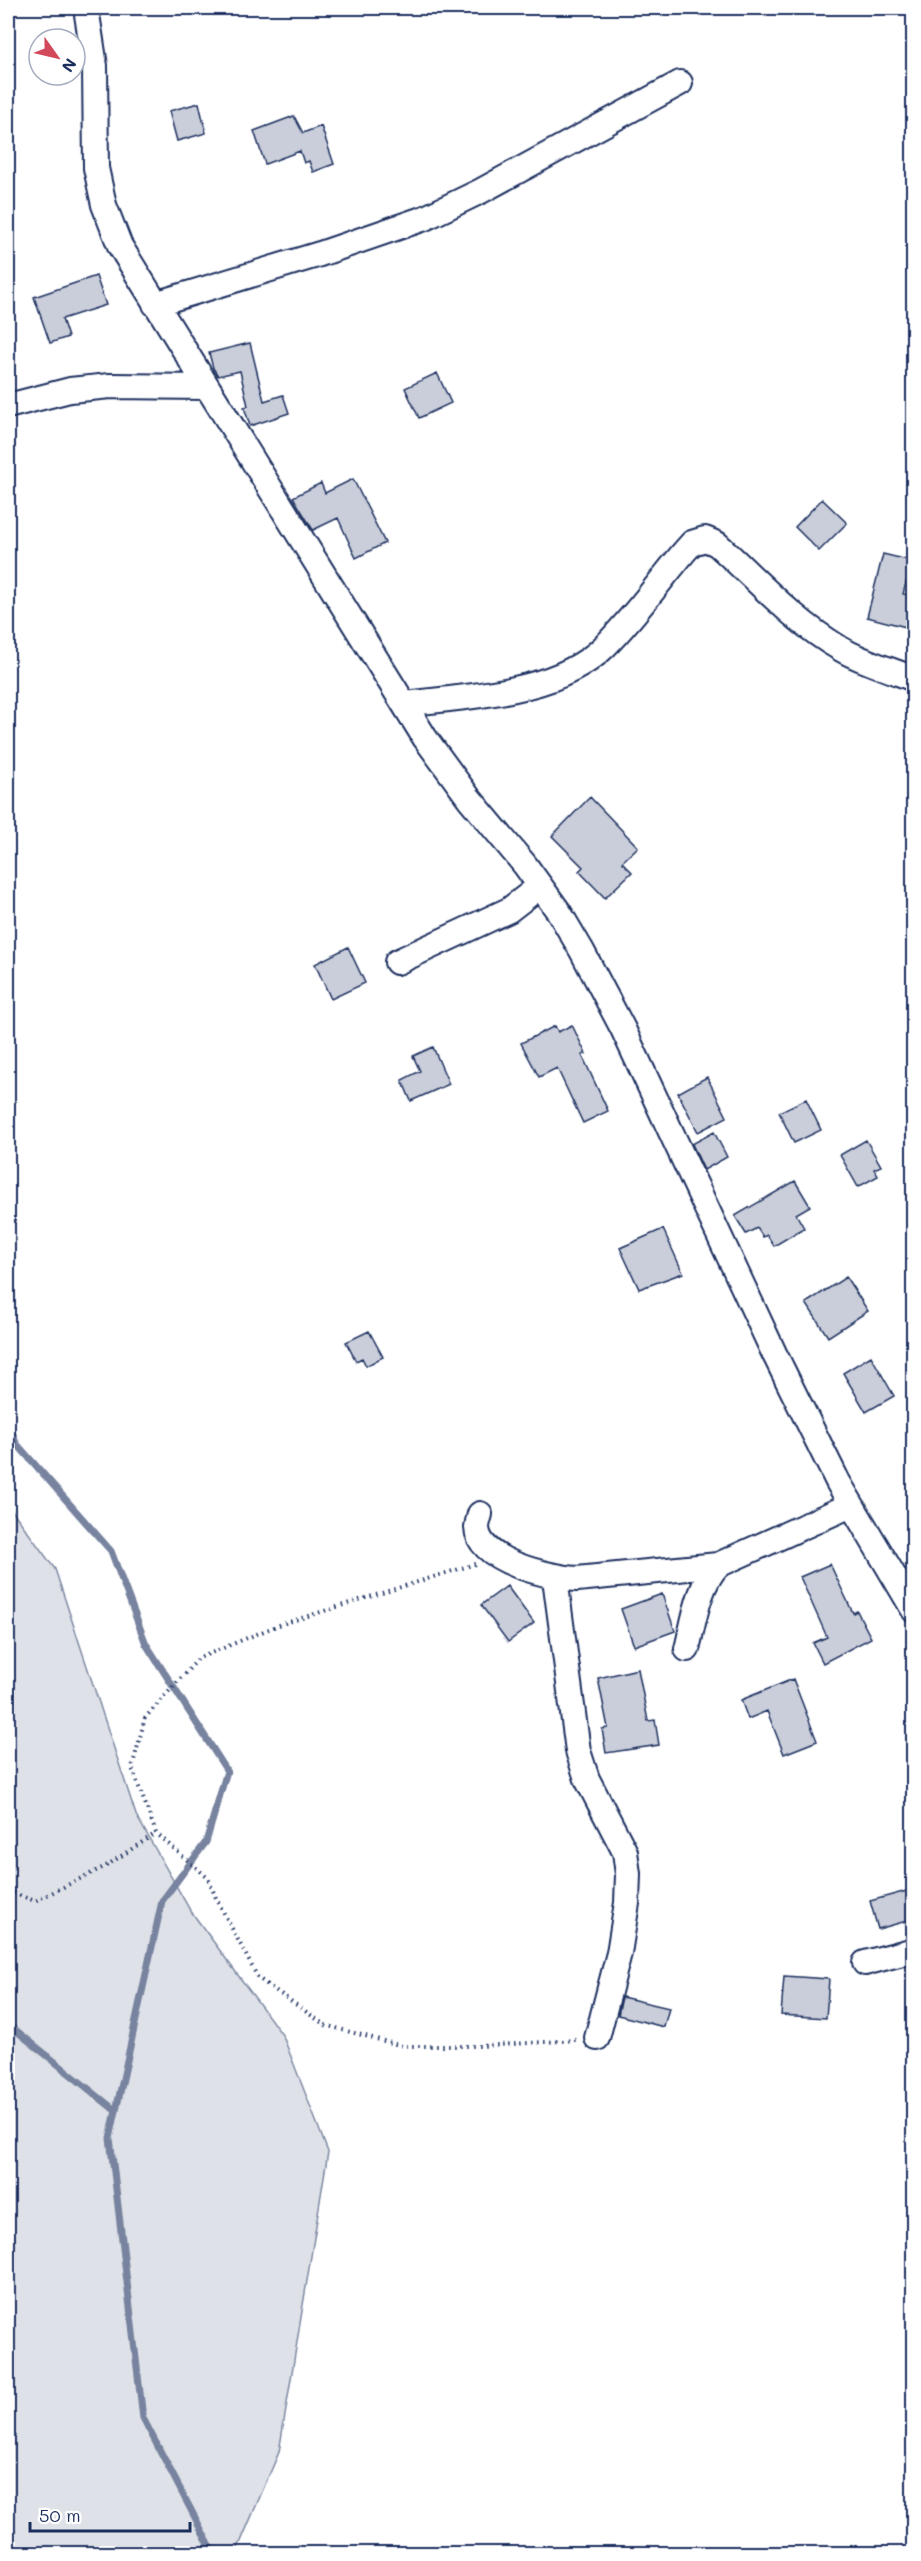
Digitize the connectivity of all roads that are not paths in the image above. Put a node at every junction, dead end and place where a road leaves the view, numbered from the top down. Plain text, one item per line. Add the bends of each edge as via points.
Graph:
1 (86, 8) edge
2 (680, 83) dead end
3 (155, 304) junction
4 (207, 387) junction
5 (8, 406) edge
6 (914, 679) edge
7 (404, 704) junction
8 (540, 886) junction
9 (397, 962) dead end
10 (851, 1505) junction
11 (480, 1514) dead end
12 (718, 1565) junction
13 (555, 1578) junction
14 (914, 1610) edge
15 (687, 1649) dead end
16 (914, 1950) edge
17 (865, 1963) dead end
18 (597, 2038) road end

1 - 3 street via 95,66 96,168 104,205 120,246
2 - 3 street via 425,218
3 - 4 street
4 - 5 street via 110,386 70,390
4 - 7 street
6 - 7 street via 865,661 807,627 717,543 705,539 692,543 603,648 579,666 543,682
7 - 8 street via 469,798
8 - 9 street via 509,910
8 - 10 street via 582,951 623,1029 774,1353
10 - 12 street
10 - 14 street
11 - 13 street via 477,1528 483,1544 499,1557
12 - 13 street
12 - 15 street via 709,1575
13 - 18 street via 578,1751 587,1779 625,1852 628,1874 619,1953
16 - 17 street

